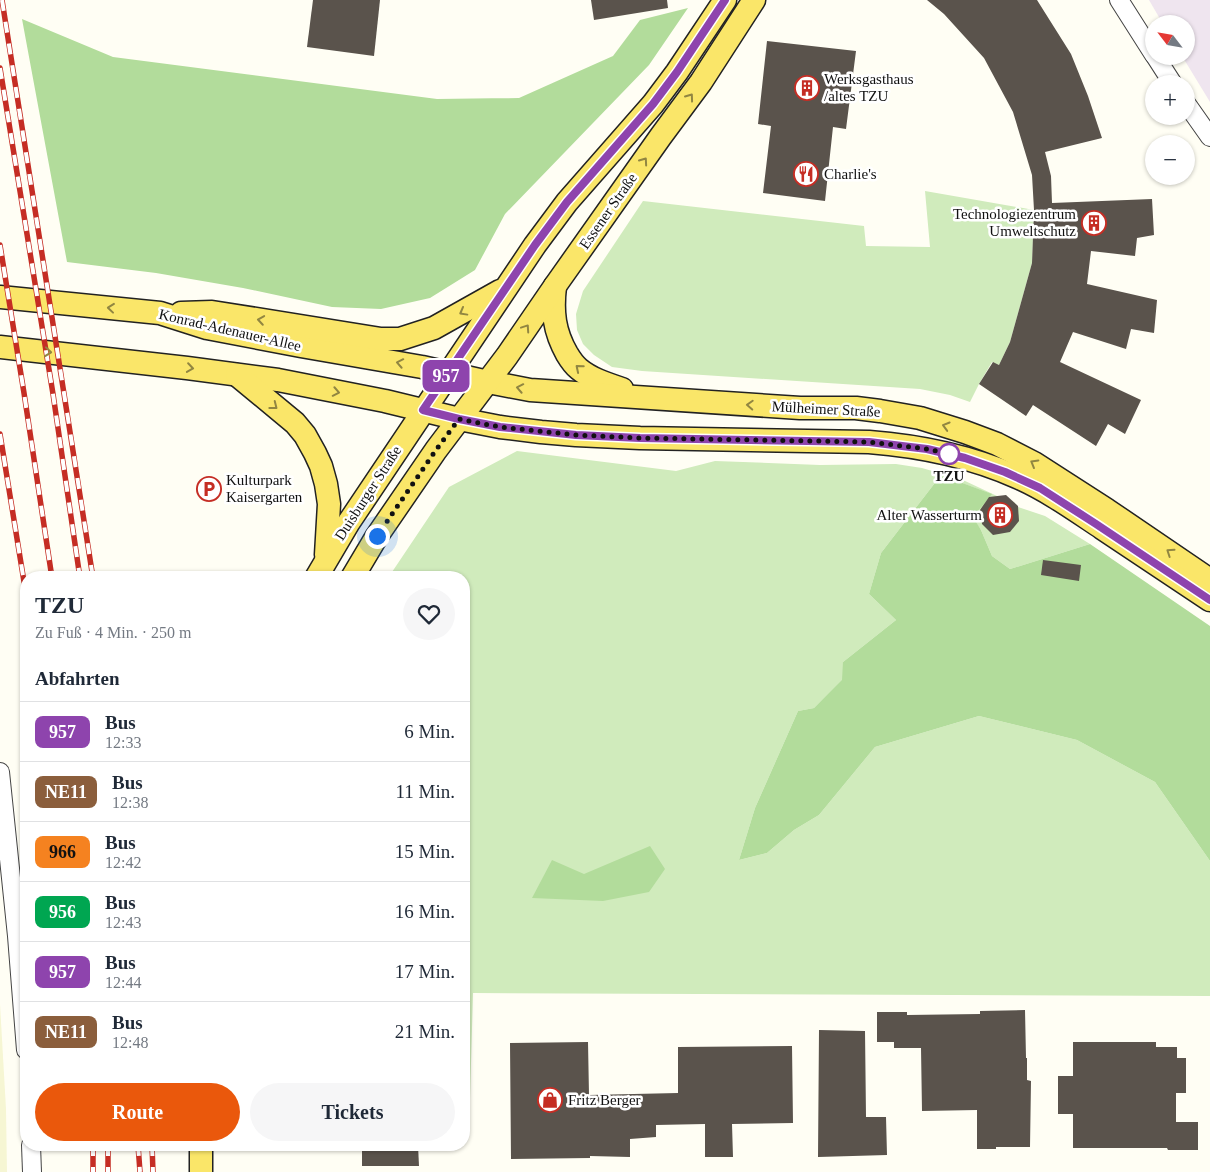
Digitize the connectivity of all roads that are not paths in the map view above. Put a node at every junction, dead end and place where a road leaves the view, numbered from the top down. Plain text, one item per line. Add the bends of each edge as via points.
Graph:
1 (725, 0) edge
2 (754, 0) edge
3 (1119, 0) edge
4 (1145, 42) edge
5 (1195, 115) edge
6 (1210, 136) edge
7 (555, 286) junction
8 (505, 289) junction
9 (0, 298) edge
10 (160, 313) junction
11 (0, 347) edge
12 (448, 373) junction
13 (236, 375) junction
14 (488, 382) junction
15 (656, 399) junction
16 (423, 410) junction
17 (459, 419) junction
18 (321, 568) edge
19 (356, 571) edge
20 (1210, 580) edge
21 (1210, 600) edge
22 (0, 772) edge
23 (20, 974) edge
24 (32, 1151) edge
25 (200, 1151) edge
26 (32, 1172) edge
27 (201, 1172) edge

1 - 8 main road via 653,104 567,202
7 -> 2 main road, Essener Straße via 701,82
3 - 4 street
5 - 6 street
14 -> 7 main road, Essener Straße
15 -> 7 main road via 594,379 570,360 555,328
8 -> 10 main road via 434,328 400,339 372,338 212,312
8 - 12 main road
10 -> 9 main road, Konrad-Adenauer-Allee
12 -> 10 main road, Konrad-Adenauer-Allee via 208,328
11 -> 13 main road
12 - 14 main road, Konrad-Adenauer-Allee
12 - 16 main road
13 -> 16 main road via 278,380
13 -> 18 main road via 295,423 316,453 329,504
15 -> 14 main road, Mülheimer Straße via 530,390
14 - 17 main road, Essener Straße
20 -> 15 main road, Mülheimer Straße via 1034,463 965,432 920,418 856,408 800,408
16 - 17 main road
16 - 18 main road, Duisburger Straße
17 - 19 main road
17 - 21 main road, Mülheimer Straße via 576,435 869,442 927,449 965,458 1036,486
22 - 23 street
24 - 26 street
25 - 27 main road

